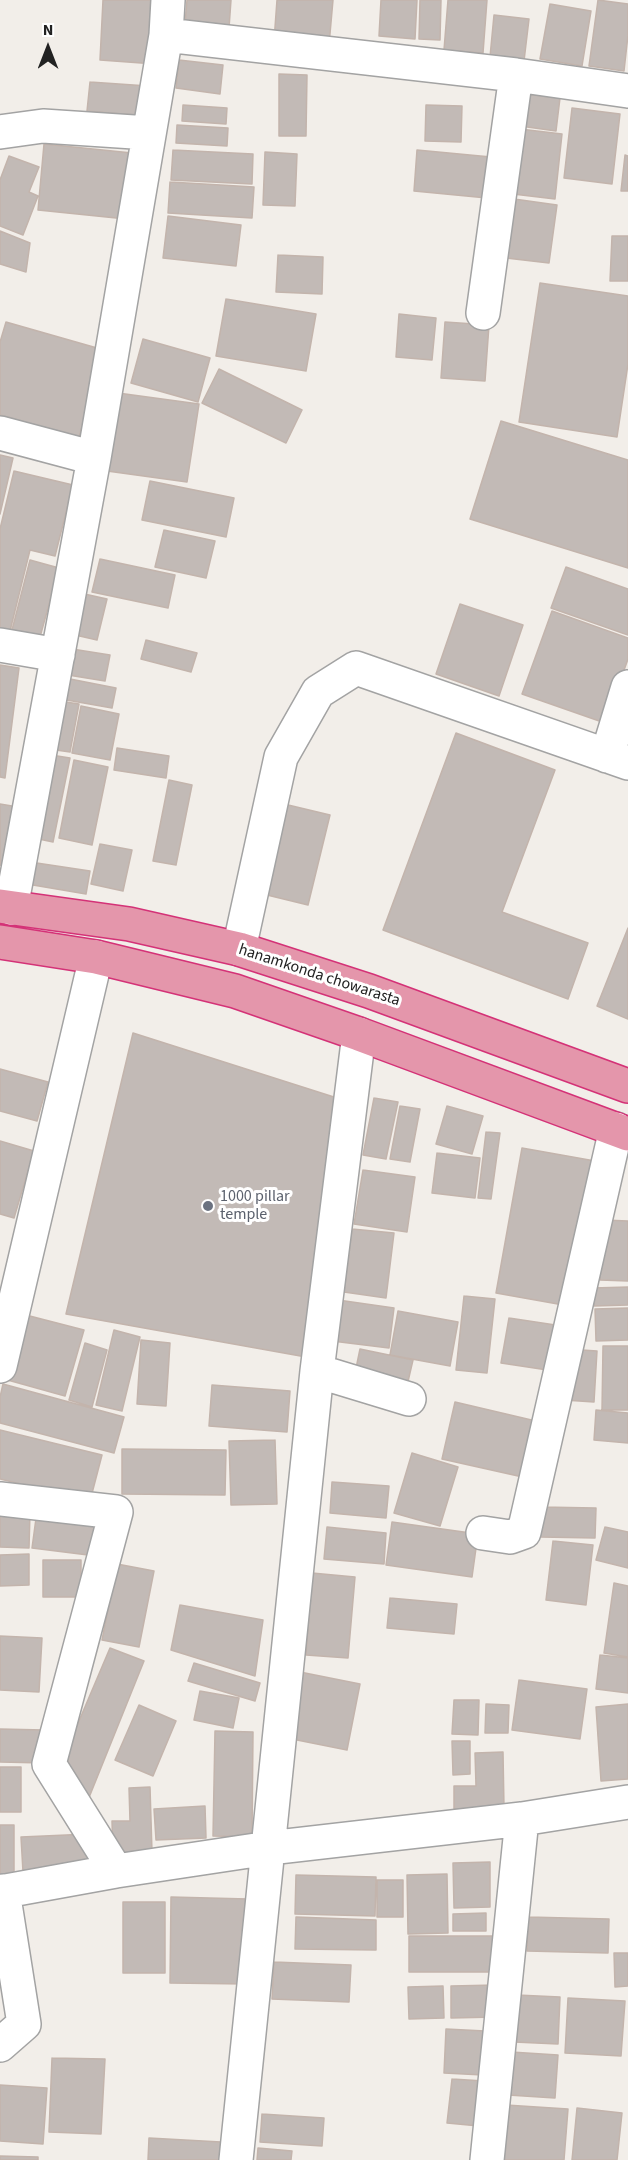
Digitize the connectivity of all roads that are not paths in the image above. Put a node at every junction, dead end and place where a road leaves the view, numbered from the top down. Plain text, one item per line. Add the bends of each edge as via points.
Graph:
1 (168, 0) edge
2 (166, 35) junction
3 (516, 75) junction
4 (628, 91) edge
5 (0, 132) edge
6 (149, 133) junction
7 (483, 313) dead end
8 (0, 434) edge
9 (93, 458) junction
10 (0, 645) edge
11 (58, 655) junction
12 (628, 687) edge
13 (618, 759) edge
14 (5, 907) edge
15 (0, 942) edge
16 (239, 949) junction
17 (96, 957) junction
18 (359, 1034) junction
19 (628, 1086) edge
20 (622, 1131) edge
21 (0, 1366) edge
22 (317, 1371) junction
23 (409, 1399) dead end
24 (0, 1498) edge
25 (483, 1533) dead end
26 (628, 1802) edge
27 (522, 1819) junction
28 (269, 1848) junction
29 (116, 1870) junction
30 (2, 1892) edge
31 (0, 2045) edge
32 (236, 2160) edge
33 (488, 2160) edge

1 - 2 street
2 - 3 street
2 - 6 street
3 - 4 street
3 - 7 street
5 - 6 street via 43,126
6 - 9 street
8 - 9 street
9 - 11 street
10 - 11 street
11 - 14 street
12 - 13 street
13 - 16 street via 356,668 318,692 281,757
14 - 16 highway, hanamkonda chowarasta via 129,924
15 - 17 highway
16 - 19 highway, hanamkonda chowarasta via 369,991
17 - 18 highway via 235,991
17 - 21 street
18 - 20 highway
18 - 22 street
20 - 25 street via 524,1532 510,1537
22 - 23 street
22 - 28 street
24 - 29 street via 116,1512 49,1764
26 - 27 street
27 - 28 street
27 - 33 street
28 - 29 street
28 - 32 street
29 - 30 street
30 - 31 street via 24,2024

